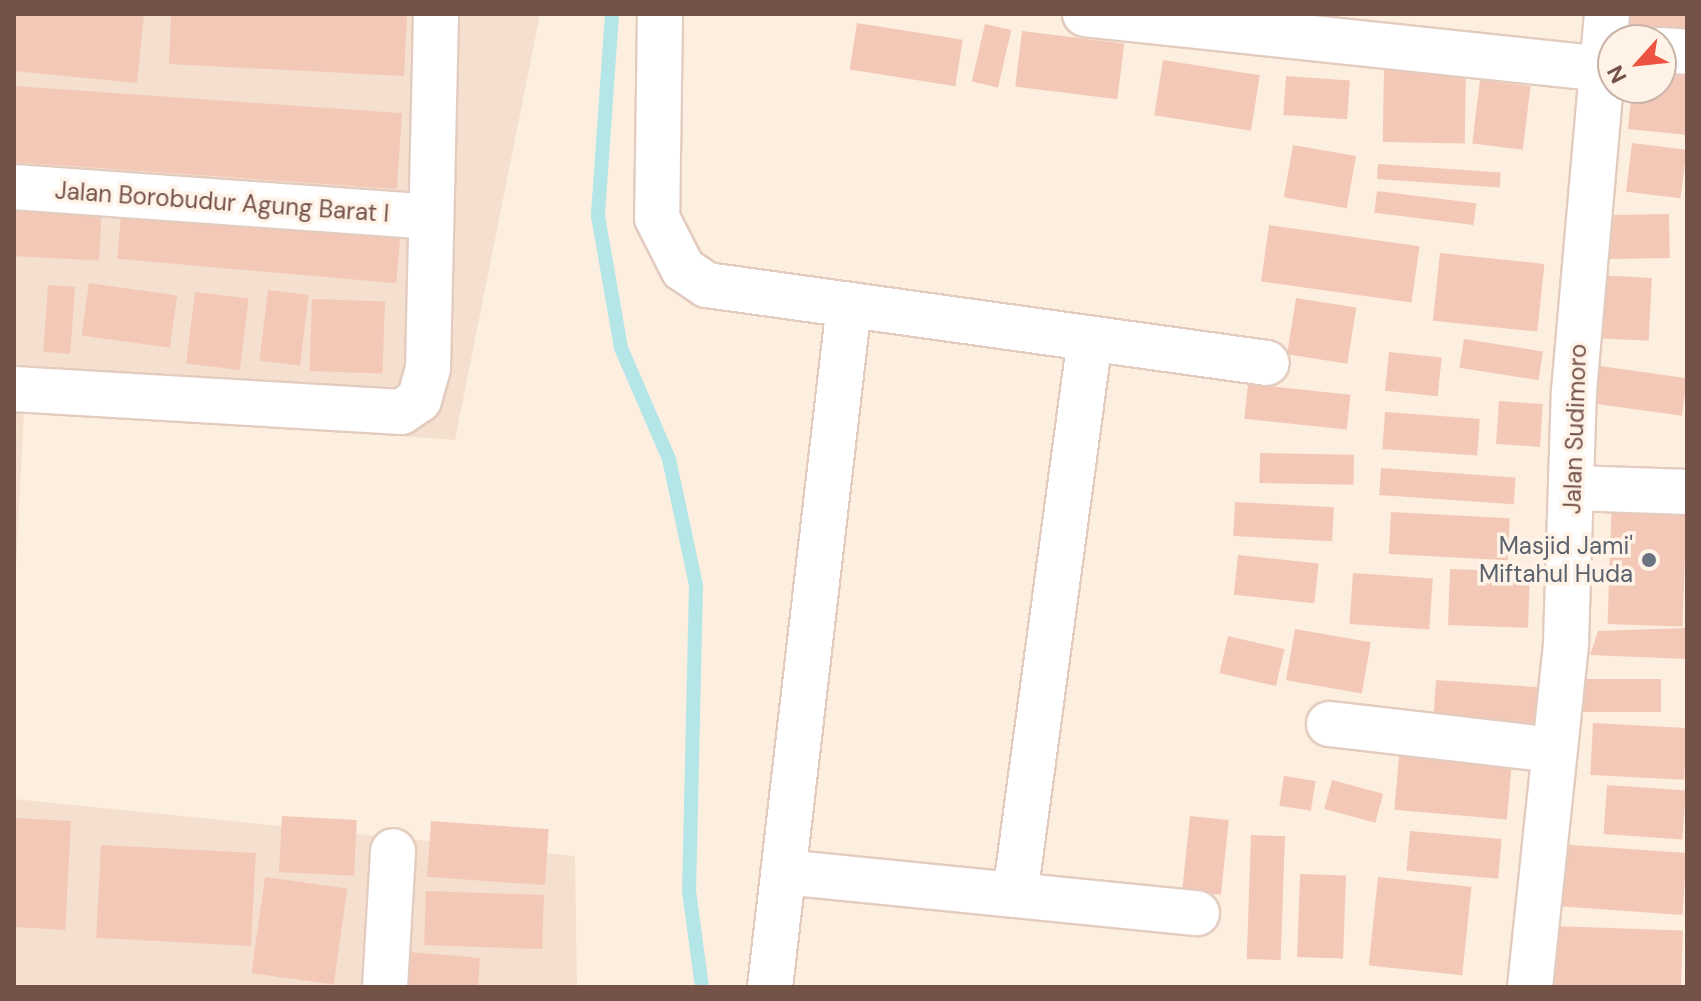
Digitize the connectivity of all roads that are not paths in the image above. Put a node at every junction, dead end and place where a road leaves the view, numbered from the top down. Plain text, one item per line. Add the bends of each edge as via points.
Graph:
1 (436, 14) edge
2 (660, 14) edge
3 (1085, 14) edge
4 (1143, 17) edge
5 (1597, 42) edge
6 (1602, 104) edge
7 (14, 187) edge
8 (429, 217) junction
9 (849, 305) junction
10 (1090, 339) junction
11 (1267, 363) dead end
12 (14, 389) edge
13 (1573, 488) junction
14 (1687, 492) edge
15 (1329, 724) dead end
16 (1555, 750) junction
17 (393, 851) dead end
18 (784, 872) junction
19 (1015, 895) junction
20 (1197, 913) dead end
21 (385, 987) edge
22 (770, 987) edge
23 (1530, 987) edge

1 - 8 street
2 - 9 street via 657,218 668,247 707,285
3 - 4 street
4 - 5 street
6 - 13 street, Jalan Sudimoro via 1574,391
7 - 8 street, Jalan Borobudur Agung Barat I
8 - 12 street via 426,386 406,410
9 - 10 street
9 - 18 street
10 - 11 street
10 - 19 street
13 - 14 street
13 - 16 street, Jalan Sudimoro
15 - 16 street
16 - 23 street, Jalan Sudimoro
17 - 21 street
18 - 19 street
18 - 22 street
19 - 20 street

